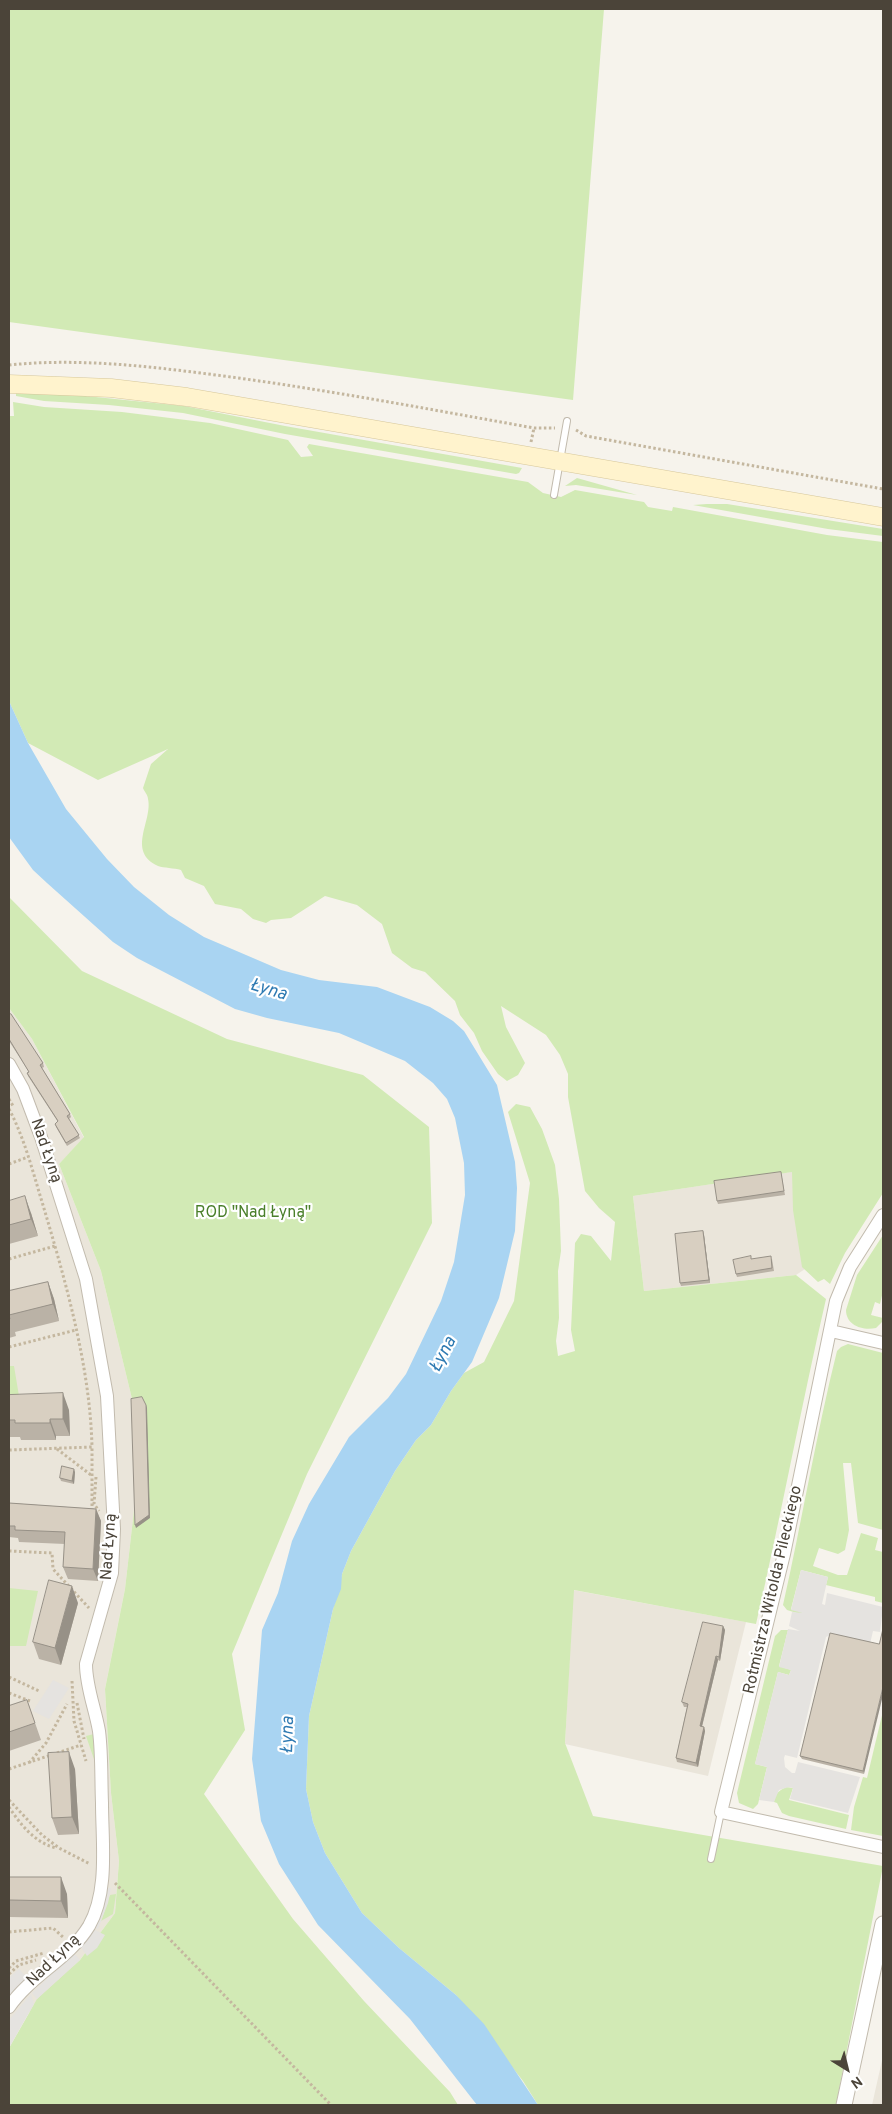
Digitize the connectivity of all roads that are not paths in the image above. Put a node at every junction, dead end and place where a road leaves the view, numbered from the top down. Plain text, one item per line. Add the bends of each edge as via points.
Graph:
1 (9, 384) edge
2 (567, 424) road end
3 (560, 460) junction
4 (554, 495) dead end
5 (883, 517) edge
6 (9, 1064) edge
7 (883, 1215) edge
8 (831, 1331) junction
9 (883, 1343) edge
10 (721, 1812) junction
11 (883, 1846) edge
12 (711, 1859) dead end
13 (883, 1924) edge
14 (9, 2006) edge
15 (844, 2105) edge

1 - 3 main road via 111,388 187,397
2 - 3 lane
3 - 4 lane
3 - 5 main road
6 - 14 street, Nad Łyną via 23,1089 44,1145 86,1279 107,1396 114,1529 112,1573 86,1664 101,1751 96,1913 88,1928 61,1950
7 - 8 street, Rotmistrza Witolda Pileckiego via 850,1267 836,1301
8 - 9 street
8 - 10 street, Rotmistrza Witolda Pileckiego via 784,1554
10 - 11 street
10 - 12 lane
13 - 15 street

